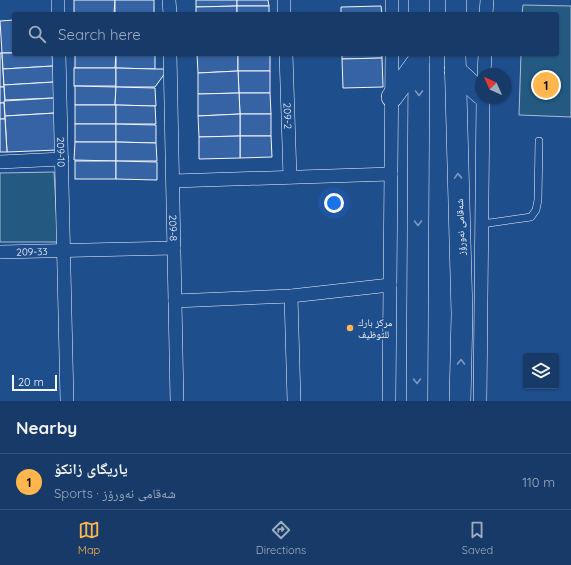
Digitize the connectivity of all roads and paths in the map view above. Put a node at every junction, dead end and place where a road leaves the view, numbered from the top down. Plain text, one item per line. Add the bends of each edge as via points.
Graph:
1 (58, 0) edge
2 (169, 0) edge
3 (284, 0) edge
4 (392, 0) edge
5 (419, 0) edge
6 (456, 0) edge
7 (487, 0) edge
8 (58, 12) edge
9 (170, 12) edge
10 (284, 12) edge
11 (392, 12) edge
12 (419, 12) edge
13 (456, 12) edge
14 (486, 12) edge
15 (59, 56) edge
16 (170, 56) edge
17 (286, 56) edge
18 (392, 56) edge
19 (485, 56) edge
20 (419, 57) edge
21 (455, 62) edge
22 (484, 68) edge
23 (475, 87) edge
24 (392, 97) junction
25 (483, 104) edge
26 (539, 142) dead end
27 (62, 159) junction
28 (0, 162) edge
29 (391, 174) junction
30 (290, 177) junction
31 (173, 181) junction
32 (482, 224) junction
33 (174, 248) junction
34 (64, 251) junction
35 (0, 252) edge
36 (390, 285) junction
37 (291, 296) junction
38 (175, 301) junction
39 (67, 401) edge
40 (177, 401) edge
41 (294, 401) edge
42 (389, 401) edge
43 (417, 401) edge
44 (460, 401) edge
45 (480, 401) edge

1 - 8 street
2 - 9 street
3 - 10 street
4 - 11 street
5 - 12 main road
6 - 13 main road
7 - 14 street
15 - 27 street, 209-10
16 - 31 street, 209-8
17 - 30 street, 209-2
18 - 24 street
19 - 22 street
20 - 24 main road
20 -> 43 main road
21 - 23 main road
44 -> 21 main road, شەقامی نەورۆز via 462,314
24 - 29 street
25 - 32 street
26 - 32 lane via 536,210 531,217
27 - 28 street
27 - 34 street, 209-10
29 - 30 street
29 - 36 street
30 - 31 street
31 - 33 street, 209-8
32 - 45 street
33 - 34 street, 209-33
33 - 38 street, 209-8
34 - 35 street, 209-33
34 - 39 street, 209-10
36 - 37 street
36 - 42 street
37 - 38 street
37 - 41 street
38 - 40 street, 209-8

